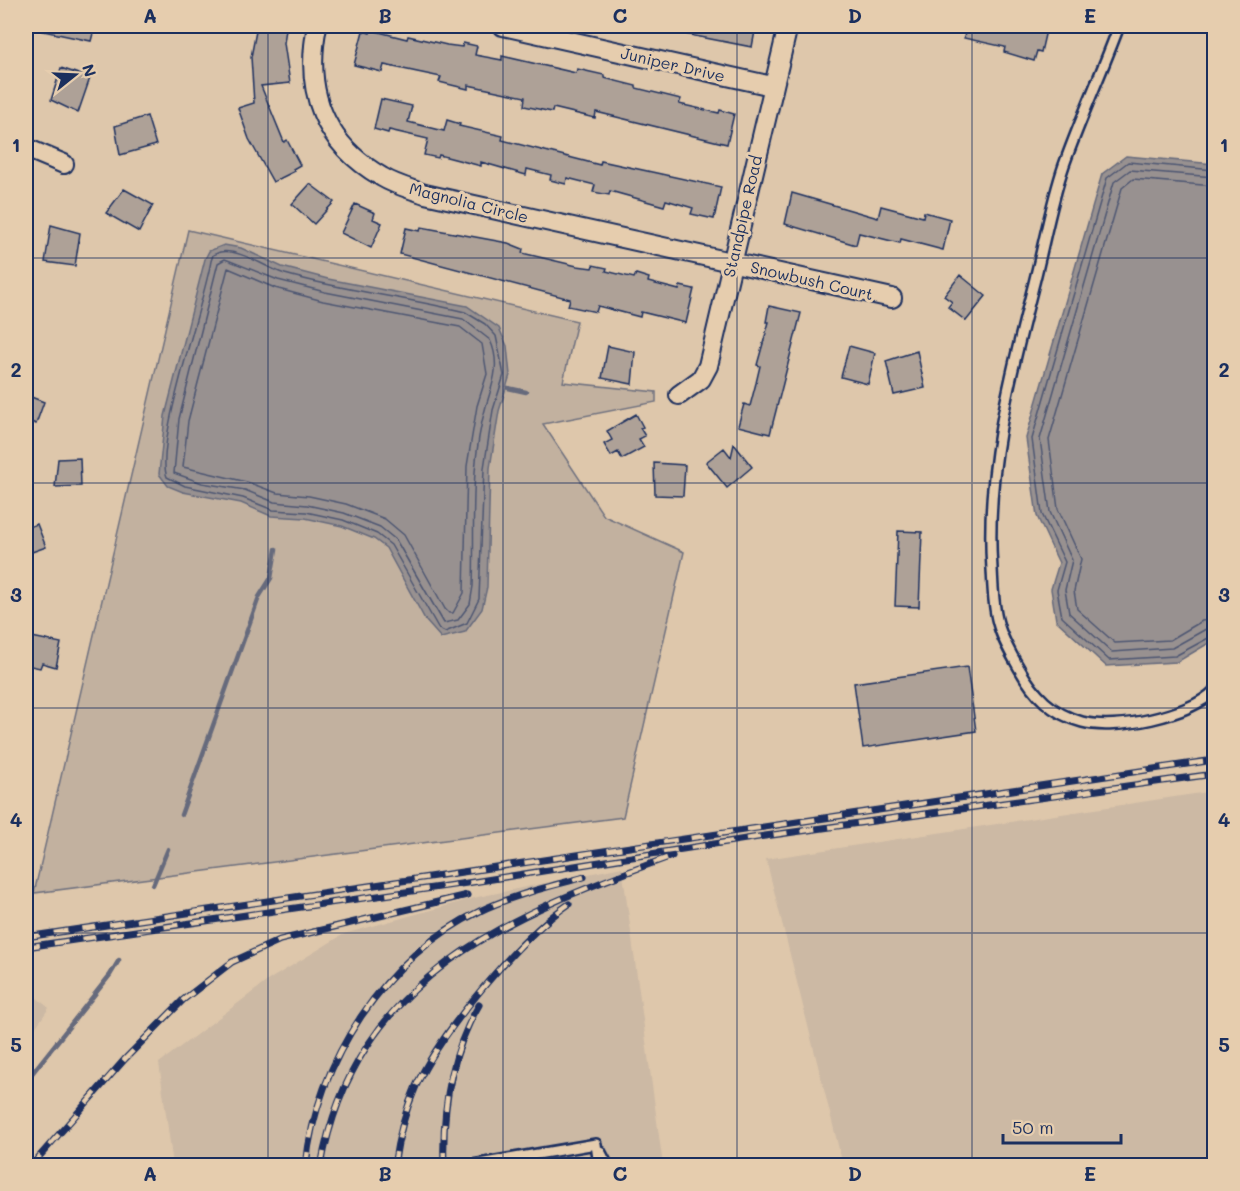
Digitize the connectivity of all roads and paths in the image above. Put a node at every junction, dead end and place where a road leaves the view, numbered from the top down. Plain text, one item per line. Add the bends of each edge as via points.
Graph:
1 (317, 26) edge
2 (503, 26) edge
3 (788, 26) edge
4 (1119, 26) edge
5 (772, 86) junction
6 (26, 148) edge
7 (64, 164) dead end
8 (732, 262) junction
9 (892, 298) dead end
10 (679, 395) dead end
11 (1215, 691) edge
12 (597, 1144) junction
13 (512, 1162) edge
14 (467, 1166) edge
15 (599, 1166) edge
16 (608, 1166) edge

1 - 8 street, Magnolia Circle via 312,82 322,118 353,157 384,178 425,194
2 - 5 street, Juniper Drive
3 - 5 street, Standpipe Road
4 - 11 lane via 1063,168 1006,393 992,500 994,597 998,622 1022,674 1050,709 1066,718 1086,723 1141,720 1195,706
5 - 8 street, Standpipe Road
6 - 7 street
8 - 9 street, Snowbush Court
8 - 10 street, Standpipe Road via 708,366 701,379
12 - 13 lane
12 - 15 lane
12 - 16 lane
13 - 14 lane

